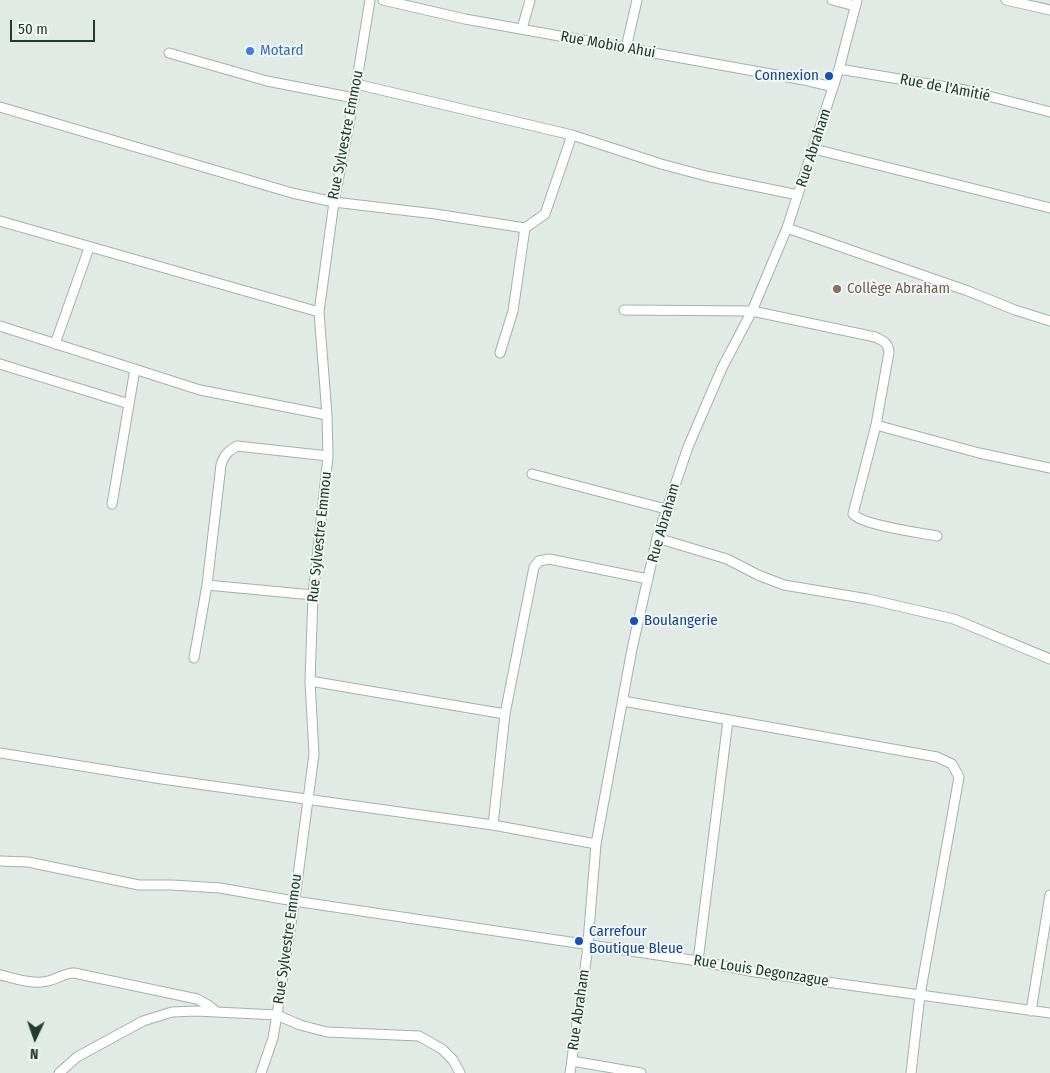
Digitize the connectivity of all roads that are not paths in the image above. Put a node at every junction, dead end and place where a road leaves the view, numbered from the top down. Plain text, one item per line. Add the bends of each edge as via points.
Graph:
1 (370, 0) edge
2 (382, 0) edge
3 (530, 0) edge
4 (637, 0) edge
5 (832, 0) edge
6 (1006, 0) edge
7 (856, 3) edge
8 (1050, 10) edge
9 (522, 29) junction
10 (626, 48) junction
11 (169, 53) dead end
12 (839, 70) junction
13 (356, 84) junction
14 (833, 87) junction
15 (354, 98) junction
16 (0, 107) edge
17 (1050, 112) edge
18 (572, 135) junction
19 (814, 149) junction
20 (798, 195) junction
21 (334, 202) junction
22 (1050, 208) edge
23 (0, 221) edge
24 (525, 228) junction
25 (787, 228) junction
26 (89, 248) junction
27 (624, 310) dead end
28 (752, 311) junction
29 (319, 312) junction
30 (1050, 321) edge
31 (0, 326) edge
32 (55, 344) junction
33 (500, 353) dead end
34 (0, 364) edge
35 (135, 369) junction
36 (129, 404) junction
37 (327, 415) junction
38 (876, 425) junction
39 (328, 456) junction
40 (1050, 468) edge
41 (532, 474) dead end
42 (112, 504) dead end
43 (666, 508) junction
44 (937, 536) dead end
45 (657, 538) junction
46 (648, 579) junction
47 (207, 586) junction
48 (313, 595) junction
49 (194, 658) dead end
50 (1050, 659) edge
51 (310, 681) junction
52 (623, 701) junction
53 (505, 714) junction
54 (728, 720) junction
55 (0, 753) edge
56 (308, 799) junction
57 (492, 825) junction
58 (596, 844) junction
59 (0, 861) edge
60 (1050, 895) edge
61 (294, 901) junction
62 (1049, 910) edge
63 (587, 945) junction
64 (698, 961) junction
65 (0, 975) edge
66 (920, 995) junction
67 (1031, 1010) junction
68 (217, 1012) junction
69 (1050, 1013) edge
70 (277, 1015) junction
71 (572, 1061) junction
72 (59, 1073) edge
73 (260, 1073) edge
74 (460, 1073) edge
75 (570, 1073) edge
76 (641, 1073) edge
77 (911, 1073) edge

1 - 13 street, Rue Sylvestre Emmou
2 - 9 street, Rue Mobio Ahui
3 - 9 street
4 - 10 street
5 - 7 street
6 - 8 street
7 - 12 street, Rue Abraham
9 - 10 street, Rue Mobio Ahui
10 - 14 street, Rue Mobio Ahui
11 - 15 street via 267,81
12 - 14 street, Rue Abraham
12 - 17 street, Rue de l'Amitié via 965,90
13 - 15 street, Rue Sylvestre Emmou
13 - 18 street
14 - 19 street, Rue Abraham
15 - 21 street, Rue Sylvestre Emmou
16 - 21 street via 232,177
18 - 20 street via 706,176
18 - 24 street via 545,214
19 - 20 street, Rue Abraham
19 - 22 street
20 - 25 street, Rue Abraham
21 - 24 street
21 - 29 street, Rue Sylvestre Emmou
23 - 26 street
24 - 33 street via 512,312
25 - 28 street, Rue Abraham
25 - 30 street
26 - 29 street
26 - 32 street
27 - 28 street
28 - 38 street via 875,337 885,342 888,352
28 - 43 street, Rue Abraham via 699,420
29 - 37 street, Rue Sylvestre Emmou
31 - 32 street
32 - 35 street
34 - 36 street
35 - 36 street
35 - 37 street via 200,390
36 - 42 street
37 - 39 street, Rue Sylvestre Emmou
38 - 40 street via 979,454
38 - 44 street via 853,514 873,523
39 - 47 street via 237,446 229,450 221,466
39 - 48 street, Rue Sylvestre Emmou
41 - 43 street
43 - 45 street, Rue Abraham
45 - 46 street, Rue Abraham
45 - 50 street via 727,559 784,585 954,619
46 - 52 street, Rue Abraham
46 - 53 street via 549,559 539,561 534,567
47 - 48 street
47 - 49 street
48 - 51 street, Rue Sylvestre Emmou
51 - 53 street
51 - 56 street, Rue Sylvestre Emmou via 314,754
52 - 54 street
52 - 58 street, Rue Abraham
53 - 57 street
54 - 64 street
54 - 66 street via 937,757 952,764 959,777
55 - 56 street
56 - 57 street
56 - 61 street, Rue Sylvestre Emmou
57 - 58 street
58 - 63 street, Rue Abraham
59 - 61 street, Rue Louis Degonzague via 28,862 139,885 220,888
60 - 62 street
61 - 63 street, Rue Louis Degonzague
61 - 70 street, Rue Sylvestre Emmou
62 - 67 street
63 - 64 street, Rue Louis Degonzague
63 - 71 street, Rue Abraham
64 - 66 street, Rue Louis Degonzague
65 - 68 street via 43,982 74,973 197,1000
66 - 67 street, Rue Louis Degonzague
66 - 77 street
67 - 69 street, Rue Louis Degonzague
68 - 70 street
68 - 72 street via 172,1012 143,1021 77,1057
70 - 73 street, Rue Sylvestre Emmou via 273,1038
70 - 74 street via 326,1032 419,1036 442,1049
71 - 75 street, Rue Abraham
71 - 76 street

